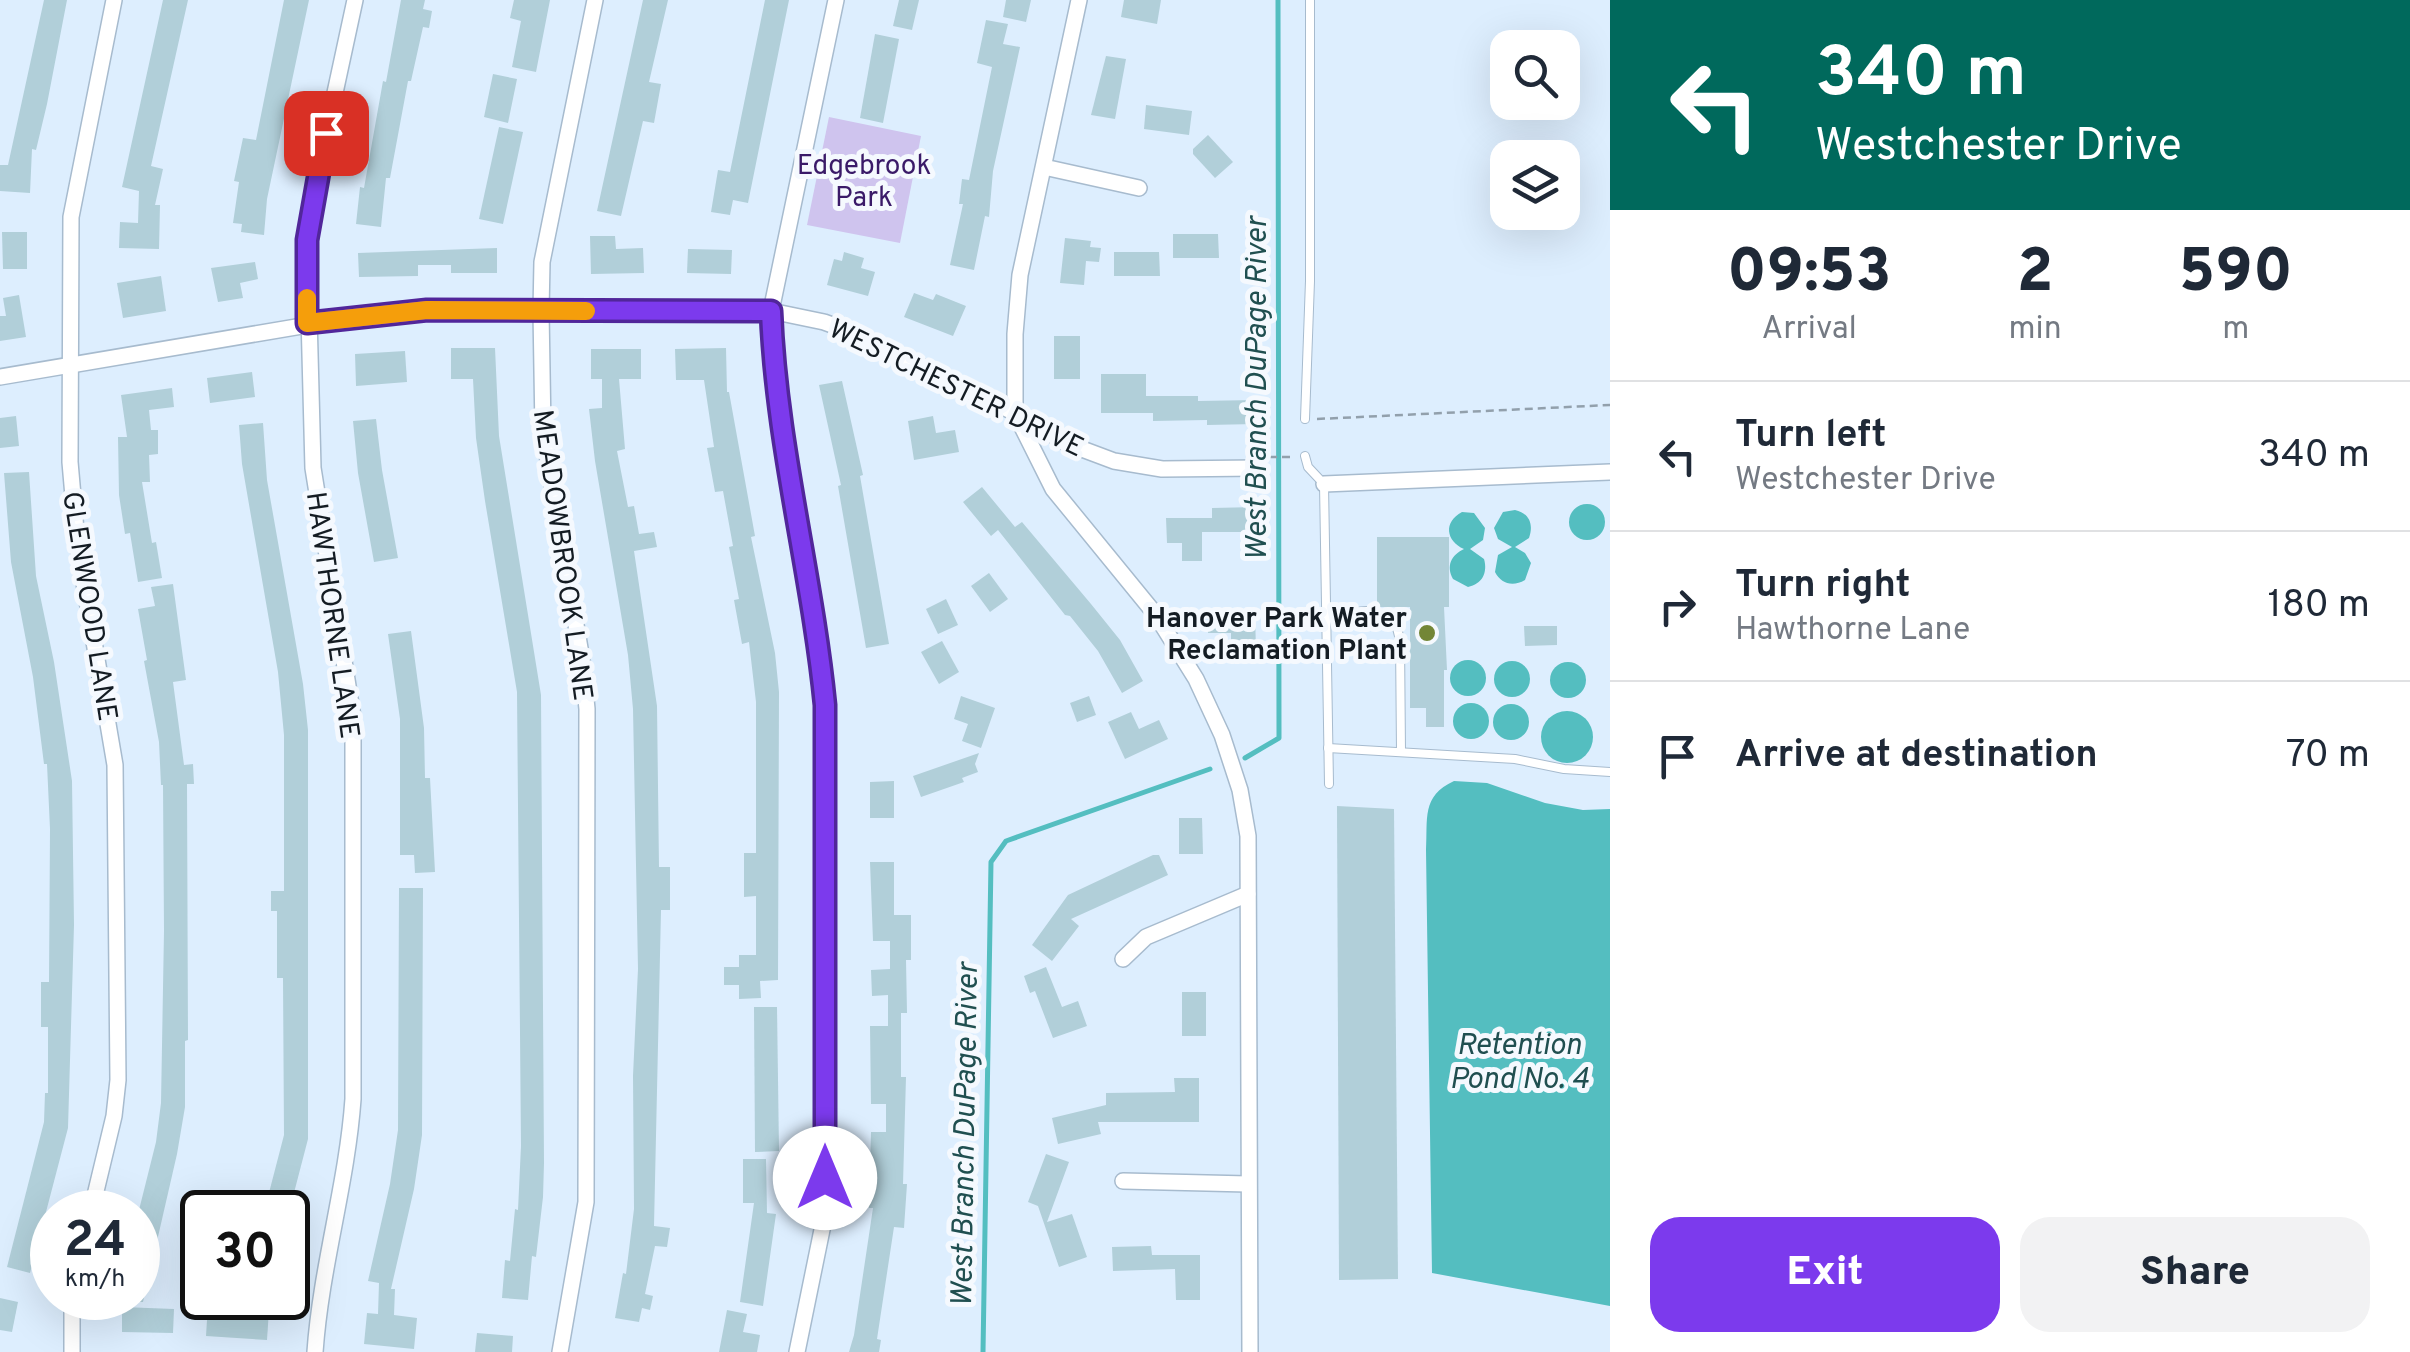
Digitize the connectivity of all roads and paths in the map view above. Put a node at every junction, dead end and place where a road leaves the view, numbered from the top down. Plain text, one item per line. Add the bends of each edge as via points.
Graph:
1 (114, 0) edge
2 (355, 0) edge
3 (595, 0) edge
4 (836, 0) edge
5 (1079, 0) edge
6 (1310, 0) edge
7 (1044, 167) junction
8 (1139, 188) dead end
9 (541, 311) junction
10 (771, 311) junction
11 (307, 323) junction
12 (71, 366) junction
13 (0, 378) edge
14 (1610, 406) edge
15 (1016, 413) junction
16 (1305, 419) joint
17 (1305, 456) joint
18 (1262, 462) joint
19 (1610, 472) edge
20 (1324, 484) junction
21 (1326, 614) junction
22 (1328, 748) junction
23 (1402, 752) junction
24 (1610, 772) edge
25 (1329, 784) dead end
26 (1248, 894) junction
27 (1123, 959) dead end
28 (1123, 1181) dead end
29 (1248, 1184) junction
30 (96, 1190) edge
31 (72, 1320) edge
32 (72, 1352) edge
33 (314, 1352) edge
34 (560, 1352) edge
35 (797, 1352) edge
36 (1250, 1352) edge

1 - 12 street, GLENWOOD LANE via 71,217
2 - 11 street, HAWTHORNE LANE via 311,204
3 - 9 street, MEADOWBROOK LANE via 542,262
4 - 10 street
5 - 7 street
6 - 16 lane
7 - 8 street
7 - 15 street via 1016,300
9 - 10 street, WESTCHESTER DRIVE
9 - 11 street, WESTCHESTER DRIVE via 427,310
9 - 34 street, MEADOWBROOK LANE via 543,430 587,709 586,1202
10 - 15 street, WESTCHESTER DRIVE via 858,334
10 - 35 street via 776,399 825,705 825,1215
11 - 12 street, WESTCHESTER DRIVE
11 - 33 street, HAWTHORNE LANE via 313,468 348,682 354,772 353,1099
12 - 13 street, WESTCHESTER DRIVE
12 - 30 street, GLENWOOD LANE via 72,501 117,801 118,1080
14 - 16 path
15 - 18 street, WESTCHESTER DRIVE via 1114,461 1162,469
15 - 26 street via 1053,489 1156,616 1196,679 1240,790
17 - 18 path
17 - 20 lane
19 - 20 street
20 - 21 lane
21 - 22 lane
21 - 23 lane via 1367,612 1396,624
22 - 23 lane
22 - 25 lane
23 - 24 lane
26 - 27 street via 1146,938
26 - 29 street
28 - 29 street
29 - 36 street
31 - 32 street

